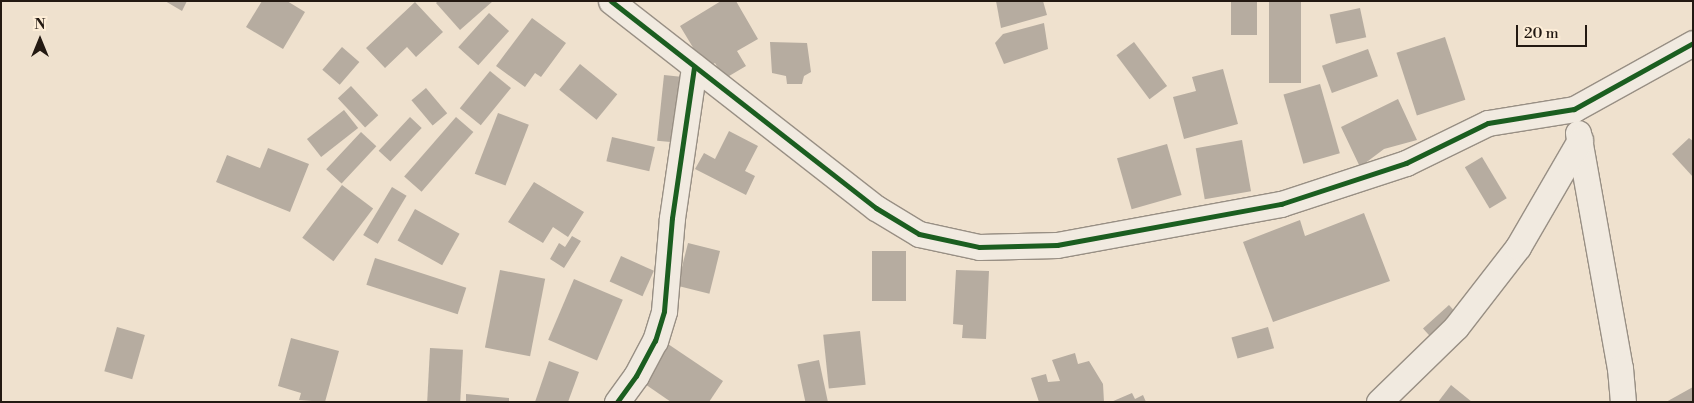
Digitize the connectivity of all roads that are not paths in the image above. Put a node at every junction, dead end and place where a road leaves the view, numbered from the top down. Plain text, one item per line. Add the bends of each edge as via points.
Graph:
1 (611, 1) edge
2 (1691, 48) edge
3 (694, 67) junction
4 (1574, 109) junction
5 (1580, 140) junction
6 (617, 402) edge
7 (1378, 402) edge
8 (1623, 402) edge

1 - 3 street
2 - 4 street
3 - 4 street via 876,208 919,234 979,247 1057,245 1281,204 1406,163 1488,123
3 - 6 street via 672,218 664,311 648,355
4 - 5 street
5 - 7 street via 1518,247 1456,327
5 - 8 street via 1620,368

